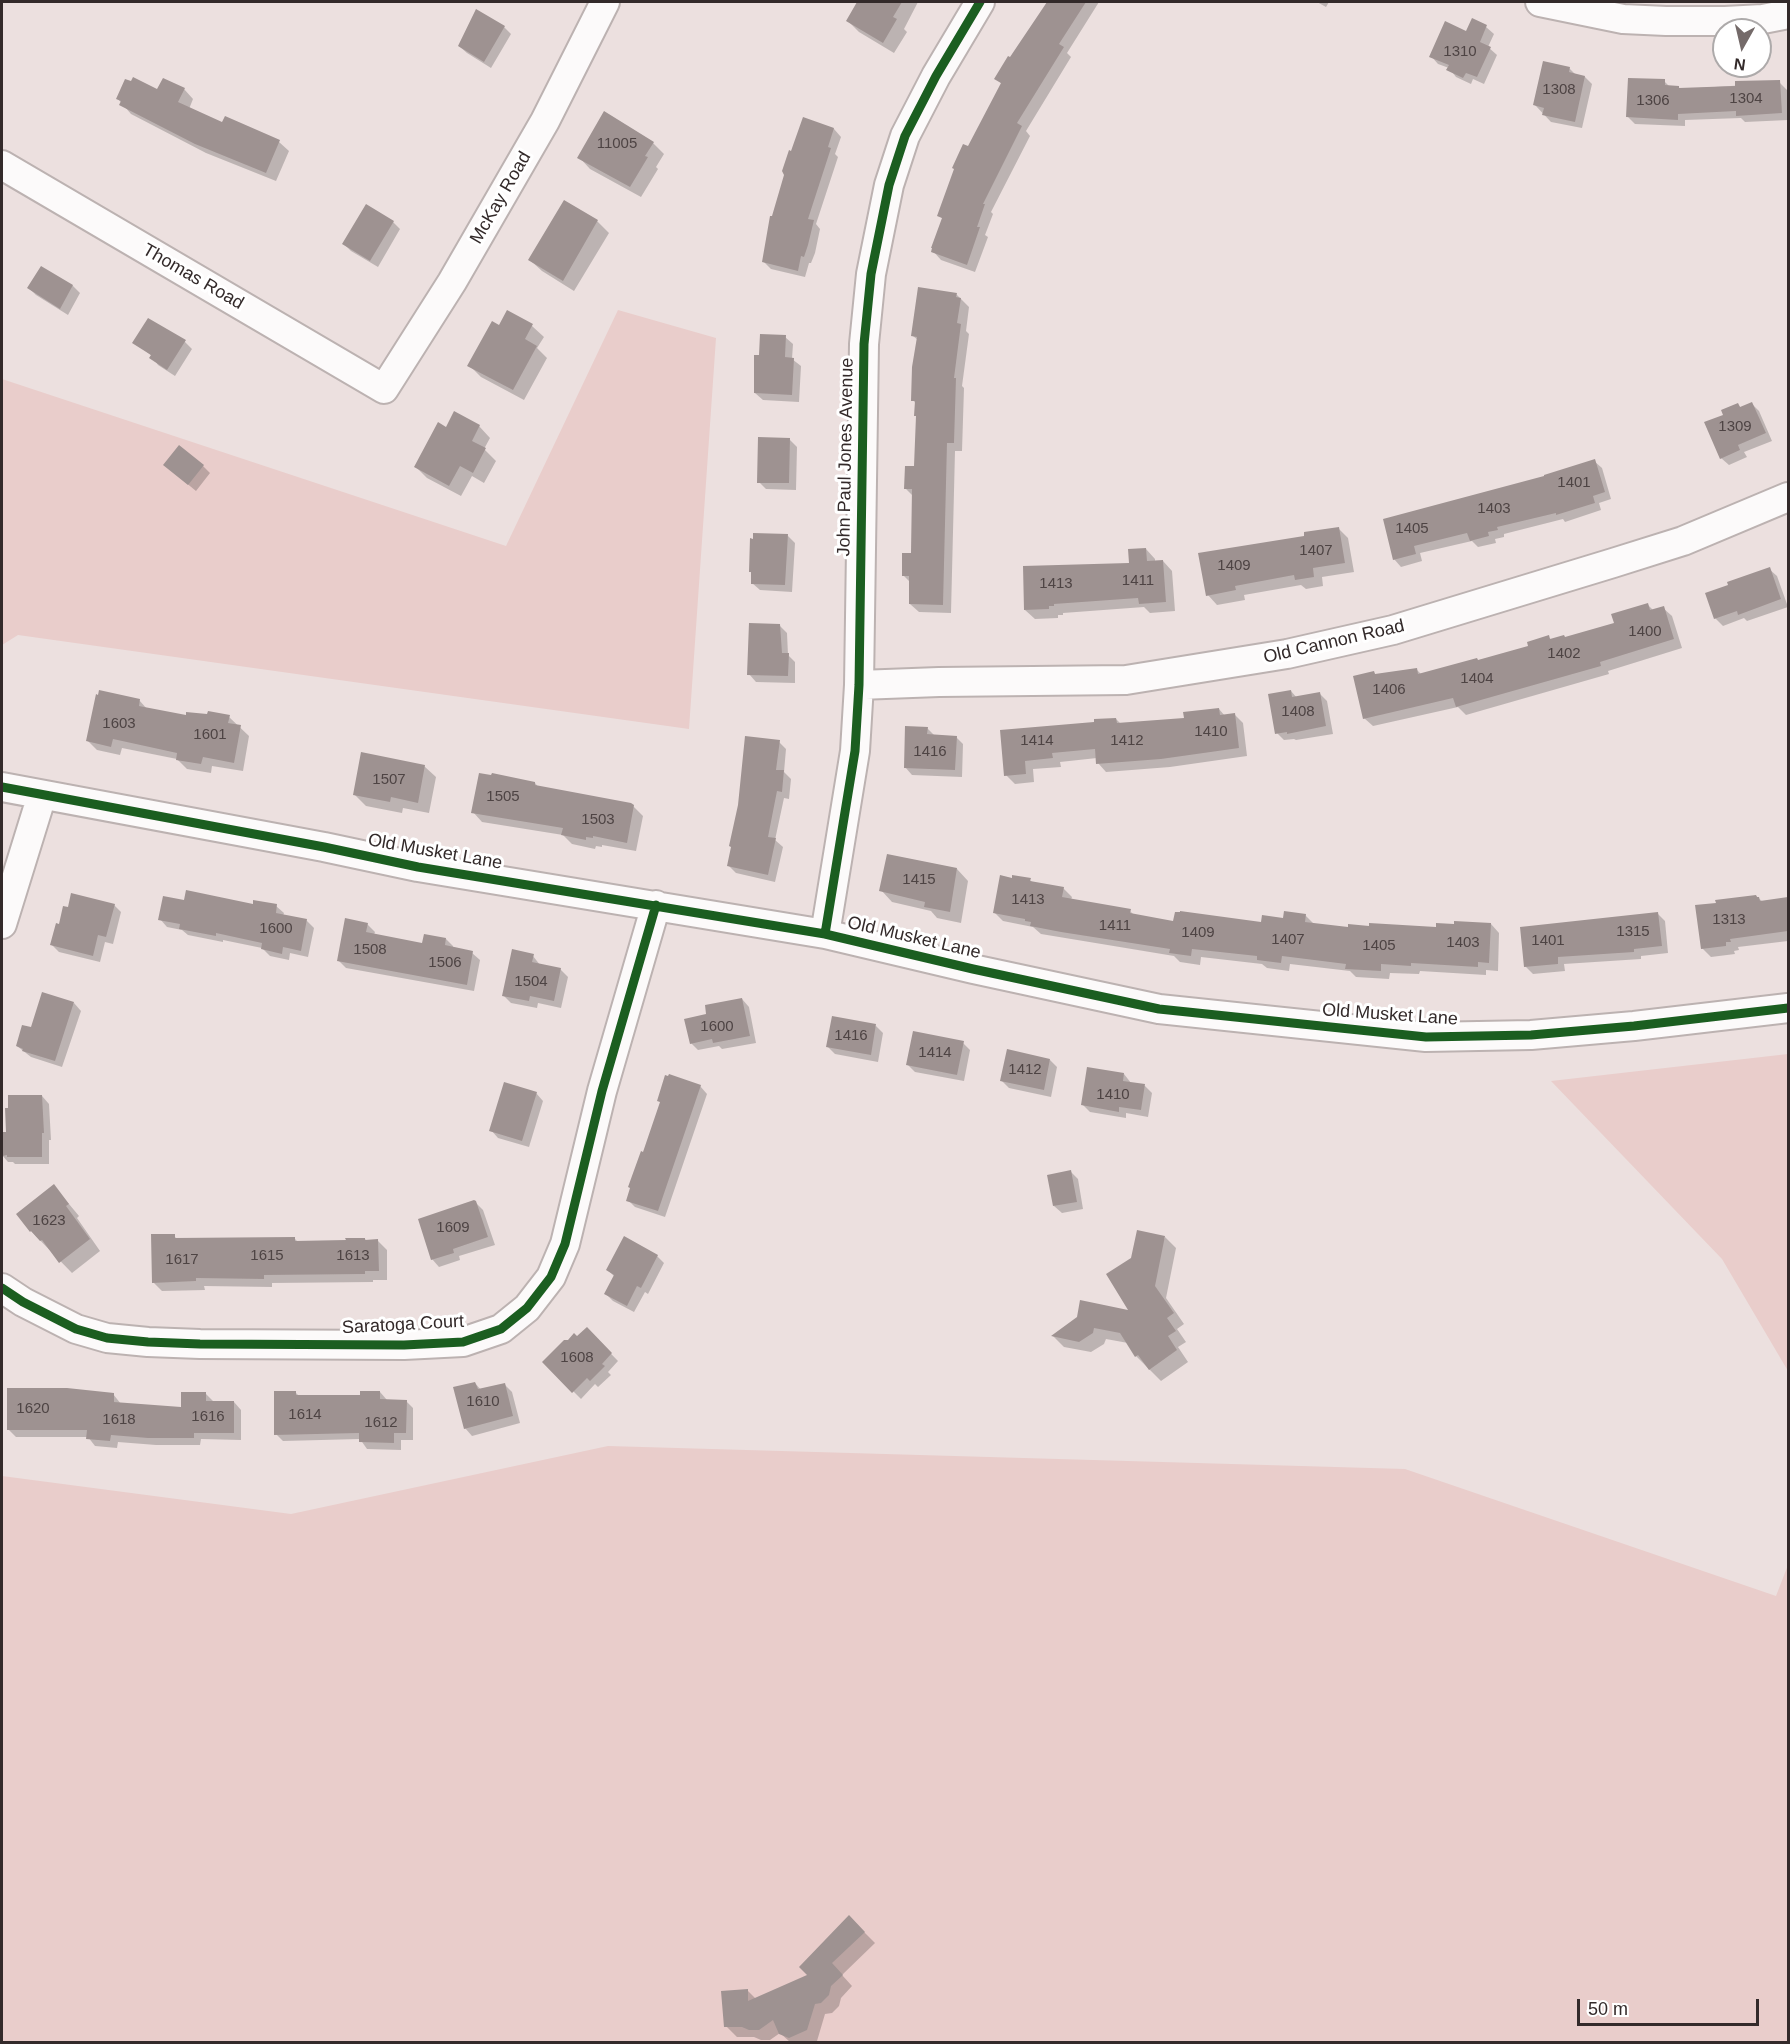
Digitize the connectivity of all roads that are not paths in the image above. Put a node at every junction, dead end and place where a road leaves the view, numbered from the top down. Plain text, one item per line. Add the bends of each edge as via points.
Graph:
1 (605, 2) edge
2 (980, 2) edge
3 (1540, 2) edge
4 (1788, 14) edge
5 (2, 165) edge
6 (384, 388) joint
7 (1788, 496) edge
8 (859, 685) junction
9 (2, 787) edge
10 (42, 795) junction
11 (656, 905) junction
12 (2, 924) edge
13 (825, 934) junction
14 (1788, 1008) edge
15 (2, 1288) edge

1 - 6 street, McKay Road via 540,131 452,282
2 - 8 street, John Paul Jones Avenue via 905,136 889,185 871,273 864,344
3 - 4 street via 1623,19 1734,21
5 - 6 street, Thomas Road
7 - 8 street, Old Cannon Road via 1643,554 1393,630 1287,654 1126,680
8 - 13 street, John Paul Jones Avenue via 855,751
9 - 10 street, Old Musket Lane
10 - 11 street, Old Musket Lane via 418,867
10 - 12 street
11 - 13 street, Old Musket Lane
11 - 15 street, Saratoga Court via 602,1091 566,1244 551,1277 527,1308 501,1329 463,1342 404,1345 148,1342 107,1338 76,1329
13 - 14 street, Old Musket Lane via 1159,1009 1426,1037 1542,1034

